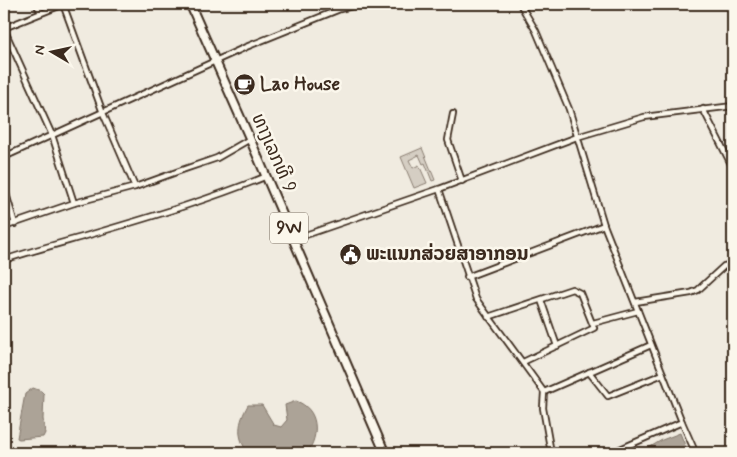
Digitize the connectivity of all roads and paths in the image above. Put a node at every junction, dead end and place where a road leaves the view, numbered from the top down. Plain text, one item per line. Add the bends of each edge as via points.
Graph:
1 (36, 4) edge
2 (64, 4) edge
3 (190, 4) edge
4 (360, 4) edge
5 (520, 4) edge
6 (41, 12) junction
7 (4, 28) edge
8 (215, 62) junction
9 (733, 106) edge
10 (703, 109) junction
11 (103, 113) junction
12 (453, 114) dead end
13 (52, 135) junction
14 (577, 138) junction
15 (250, 139) junction
16 (4, 157) edge
17 (733, 168) edge
18 (266, 176) junction
19 (462, 181) junction
20 (4, 187) edge
21 (135, 187) junction
22 (440, 189) junction
23 (74, 203) junction
24 (15, 224) junction
25 (604, 225) junction
26 (4, 227) edge
27 (294, 239) junction
28 (4, 260) edge
29 (733, 266) edge
30 (467, 277) junction
31 (541, 300) junction
32 (635, 302) junction
33 (638, 310) junction
34 (488, 317) junction
35 (593, 323) junction
36 (651, 345) junction
37 (557, 346) junction
38 (523, 362) junction
39 (589, 372) junction
40 (663, 374) junction
41 (544, 392) junction
42 (682, 422) junction
43 (693, 447) dead end
44 (386, 453) edge
45 (550, 453) edge
46 (611, 453) edge

1 - 6 street
2 - 6 street
2 - 11 street
3 - 8 main road, ທາງເລກທີ 9 / 9W
4 - 8 street via 323,16
5 - 14 street via 536,31 569,109
6 - 7 street
7 - 13 street
8 - 11 street
8 - 15 main road, ທາງເລກທີ 9 / 9W
9 - 10 street
10 - 14 street via 644,117
10 - 17 street
11 - 13 street
11 - 21 street
12 - 19 street via 448,140
13 - 16 street
13 - 23 street
14 - 19 street
14 - 25 street
15 - 18 main road, ທາງເລກທີ 9 / 9W
15 - 21 street via 217,158
18 - 27 main road, ທາງເລກທີ 9 / 9W
18 - 28 street via 164,213
19 - 22 street
20 - 24 street
21 - 23 street
22 - 27 street
22 - 30 street
23 - 24 street
24 - 26 street
25 - 30 street
25 - 32 street
27 - 44 main road, ທາງເລກທີ 9 / 9W
29 - 32 street via 724,266 691,293
30 - 34 street
31 - 34 street
31 - 35 street via 572,289 580,293
31 - 37 street
32 - 33 street
33 - 35 street
33 - 36 street
34 - 38 street
35 - 37 street via 594,328
36 - 39 street
36 - 40 street
37 - 38 street
38 - 41 street
39 - 40 street via 608,396
39 - 41 street
40 - 42 street
41 - 45 street via 543,408
42 - 43 street
42 - 46 street

